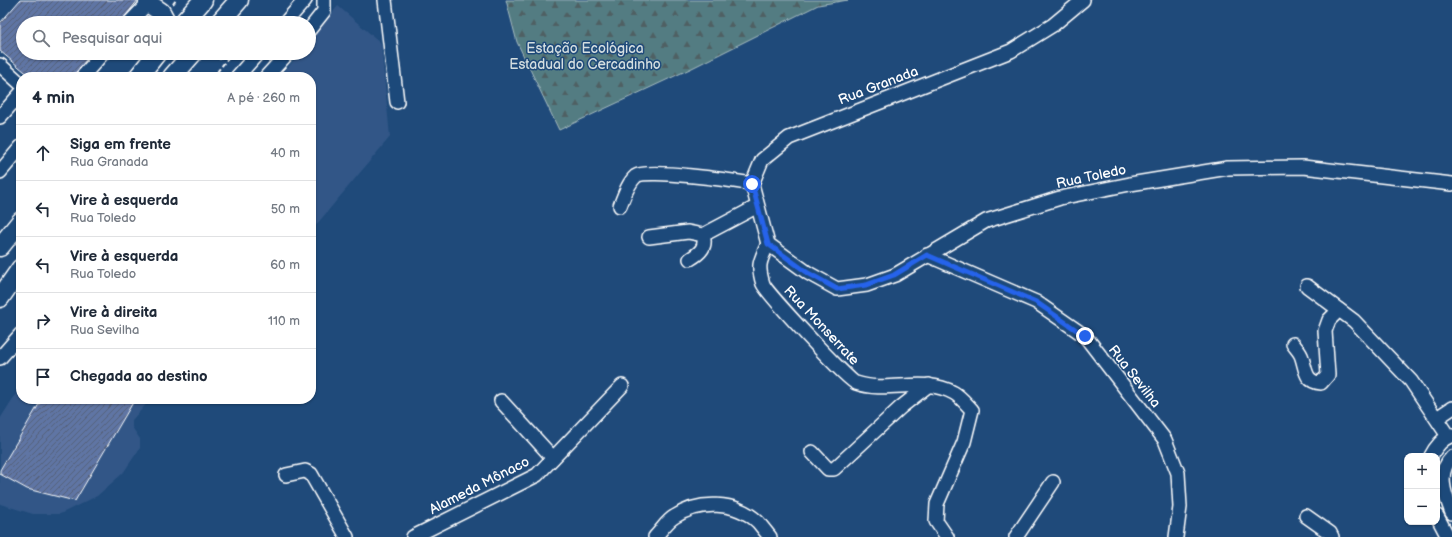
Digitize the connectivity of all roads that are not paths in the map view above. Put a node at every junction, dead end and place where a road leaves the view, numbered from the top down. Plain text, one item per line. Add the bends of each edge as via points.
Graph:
1 (203, 0) edge
2 (239, 0) edge
3 (305, 0) edge
4 (324, 0) edge
5 (386, 0) edge
6 (1083, 0) edge
7 (147, 1) edge
8 (135, 16) edge
9 (163, 16) edge
10 (189, 16) edge
11 (225, 16) edge
12 (291, 16) edge
13 (316, 21) edge
14 (97, 60) edge
15 (151, 60) edge
16 (187, 60) edge
17 (252, 60) edge
18 (282, 60) edge
19 (0, 65) edge
20 (86, 72) edge
21 (142, 72) edge
22 (176, 72) edge
23 (241, 72) edge
24 (271, 72) edge
25 (16, 79) edge
26 (16, 99) edge
27 (397, 102) dead end
28 (0, 117) edge
29 (16, 152) edge
30 (1, 169) edge
31 (752, 184) junction
32 (1452, 184) edge
33 (620, 206) dead end
34 (756, 207) junction
35 (16, 227) edge
36 (703, 235) junction
37 (649, 237) dead end
38 (768, 244) junction
39 (0, 247) edge
40 (927, 255) junction
41 (690, 259) dead end
42 (16, 275) edge
43 (1307, 286) dead end
44 (0, 298) edge
45 (1339, 310) junction
46 (16, 340) edge
47 (1293, 344) dead end
48 (0, 358) edge
49 (929, 385) junction
50 (622, 386) dead end
51 (501, 401) dead end
52 (1452, 408) edge
53 (1437, 418) junction
54 (1450, 436) edge
55 (812, 452) dead end
56 (1433, 453) edge
57 (1452, 457) edge
58 (553, 458) junction
59 (286, 475) dead end
60 (1053, 482) dead end
61 (1452, 513) edge
62 (1306, 516) dead end
63 (1440, 520) edge
64 (1449, 534) edge
65 (1331, 535) edge
66 (346, 537) edge
67 (414, 537) edge
68 (655, 537) edge
69 (770, 537) edge
70 (947, 537) edge
71 (1016, 537) edge
72 (1176, 537) edge

1 - 10 highway
2 - 11 highway
3 - 12 street
4 - 13 street via 324,11
5 - 27 street
6 - 31 street, Rua Granada via 1053,25 1011,51 789,138 762,160
7 - 8 street
7 - 9 highway
14 - 20 street
15 - 21 highway
16 - 22 highway
17 - 23 street
18 - 24 street
19 - 25 street
26 - 28 street
29 - 30 street
31 - 33 street via 694,176 645,173 637,175 631,182
31 - 34 street
32 - 40 street, Rua Toledo via 1304,167 1228,168 1060,198 986,221
34 - 36 street
34 - 38 street
35 - 39 highway
36 - 37 street via 688,232
36 - 41 street via 703,247
38 - 40 street, Rua Toledo via 808,273 837,289 866,285 894,275
38 - 49 street, Rua Monserrate via 759,263 764,285 833,363 855,383 882,387
40 - 72 street, Rua Sevilha via 1036,302 1085,336 1165,440 1178,473 1180,507
42 - 44 highway
43 - 45 street
45 - 47 street via 1329,320 1325,331 1328,375 1321,383 1314,383 1306,376 1303,358
45 - 53 street via 1354,321 1411,381
46 - 48 street
49 - 55 street via 834,469 828,469
49 - 70 street, Rua Monserrate via 955,394 972,410 964,442 937,504 936,521
50 - 58 street, Alameda Mônaco
51 - 58 street
52 - 53 street
53 - 54 street
54 - 56 street
57 - 61 street via 1444,469 1443,483
58 - 67 street, Alameda Mônaco via 537,475
59 - 66 street via 305,470 311,474
60 - 71 street
62 - 65 street
63 - 64 street
68 - 69 street via 674,517 696,507 715,505 739,509 758,522

